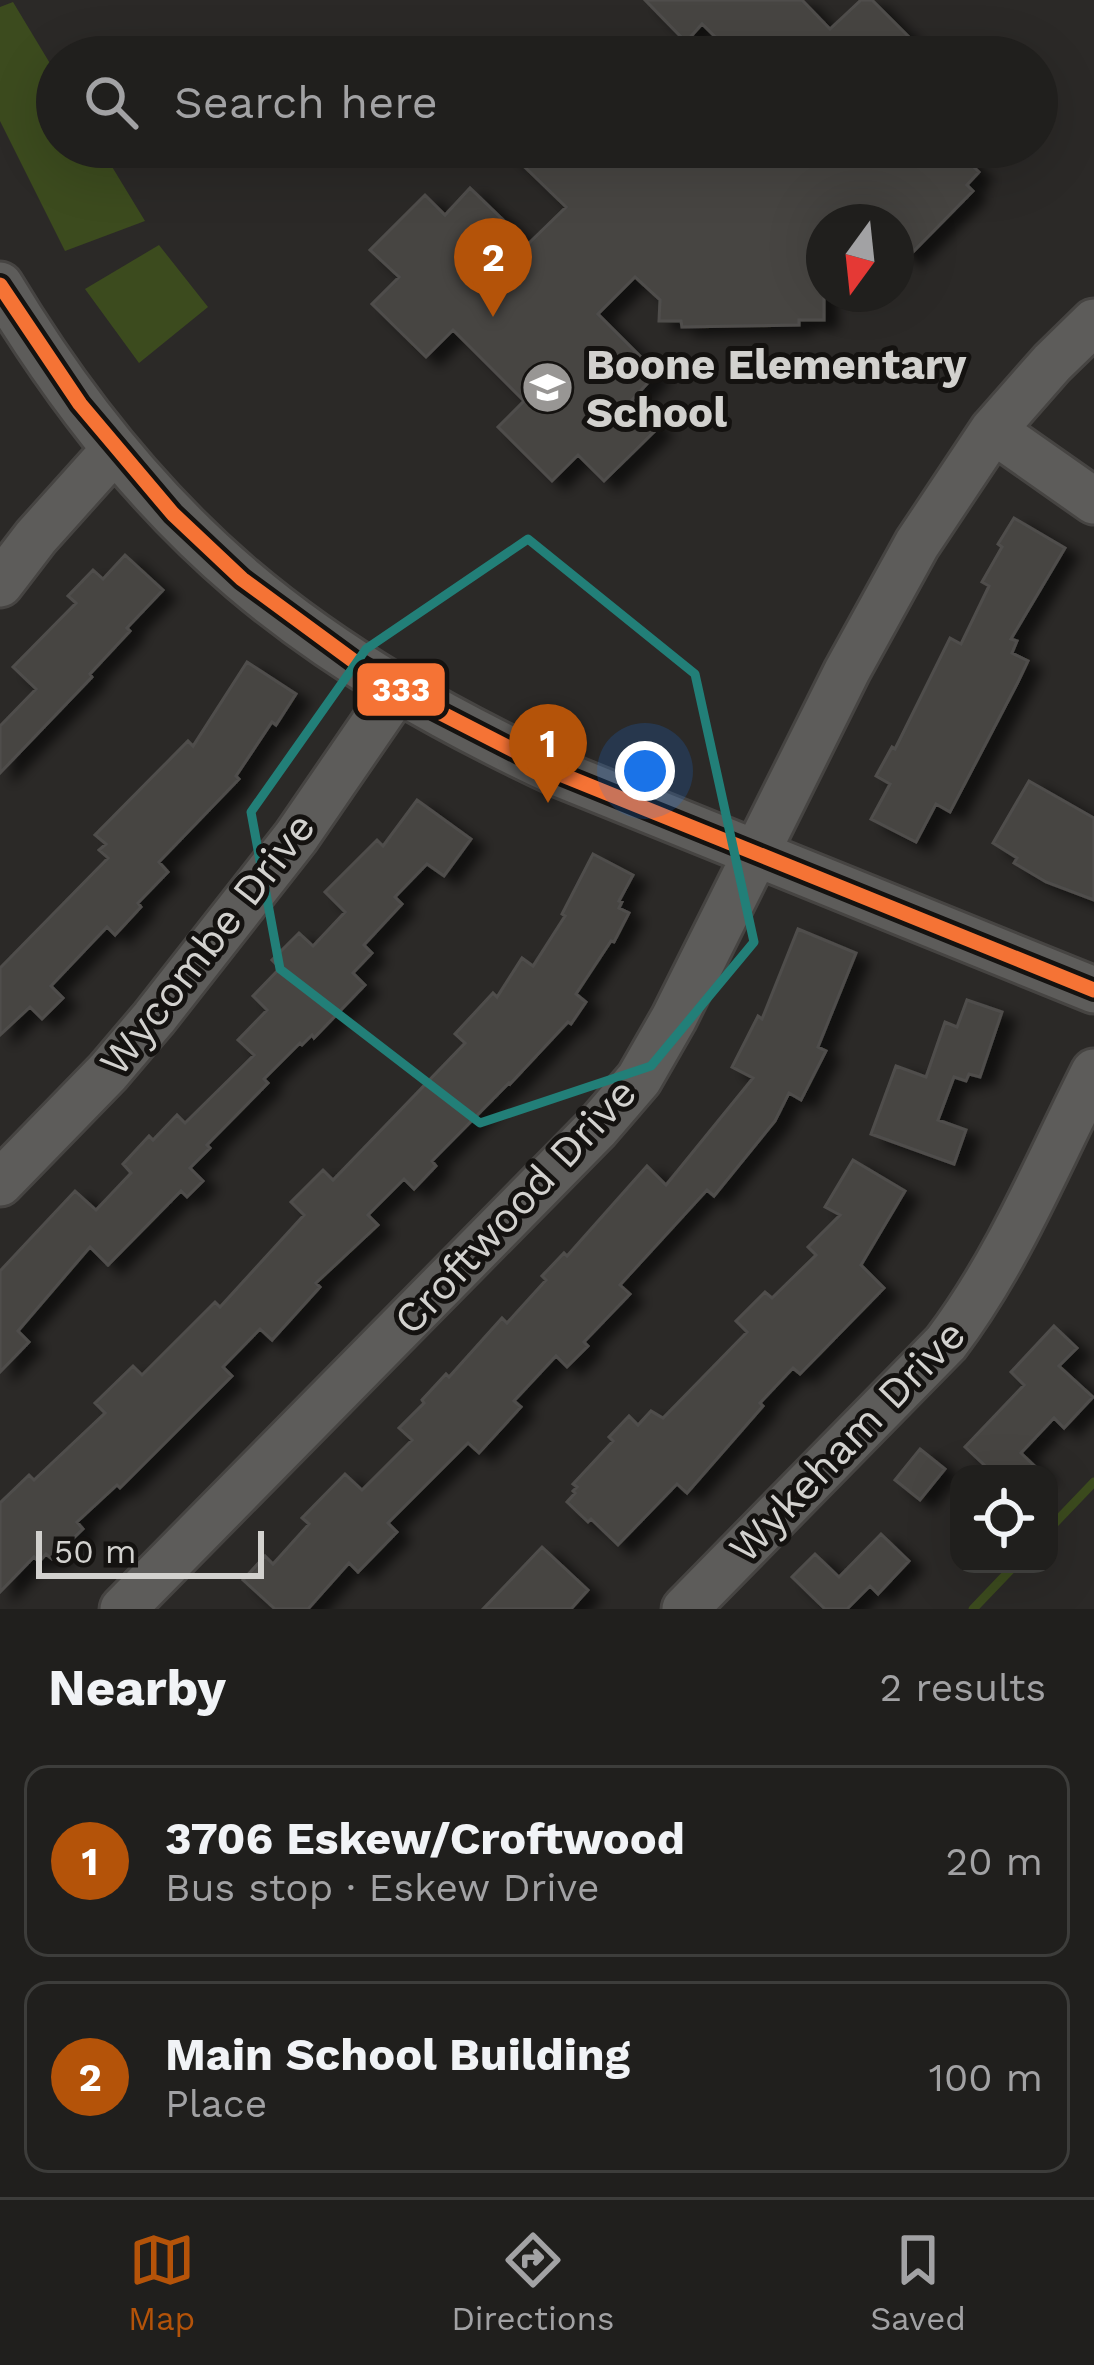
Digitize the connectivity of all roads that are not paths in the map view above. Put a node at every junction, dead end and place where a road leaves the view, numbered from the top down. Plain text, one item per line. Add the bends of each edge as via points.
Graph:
1 (0, 285) edge
2 (1094, 322) edge
3 (993, 430) junction
4 (115, 449) junction
5 (1094, 501) edge
6 (0, 584) edge
7 (397, 690) junction
8 (756, 852) junction
9 (1094, 990) edge
10 (1094, 1072) edge
11 (0, 1183) edge
12 (123, 1609) edge
13 (685, 1609) edge

1 - 4 street
2 - 3 street, Croftwood Drive
3 - 5 street
3 - 8 street, Croftwood Drive via 916,544
4 - 6 street
4 - 7 street via 242,579
7 - 8 street via 560,774
7 - 11 street, Wycombe Drive via 296,837 154,1018
8 - 9 street
8 - 12 street, Croftwood Drive via 639,1079
10 - 13 street, Wykeham Drive via 976,1304

